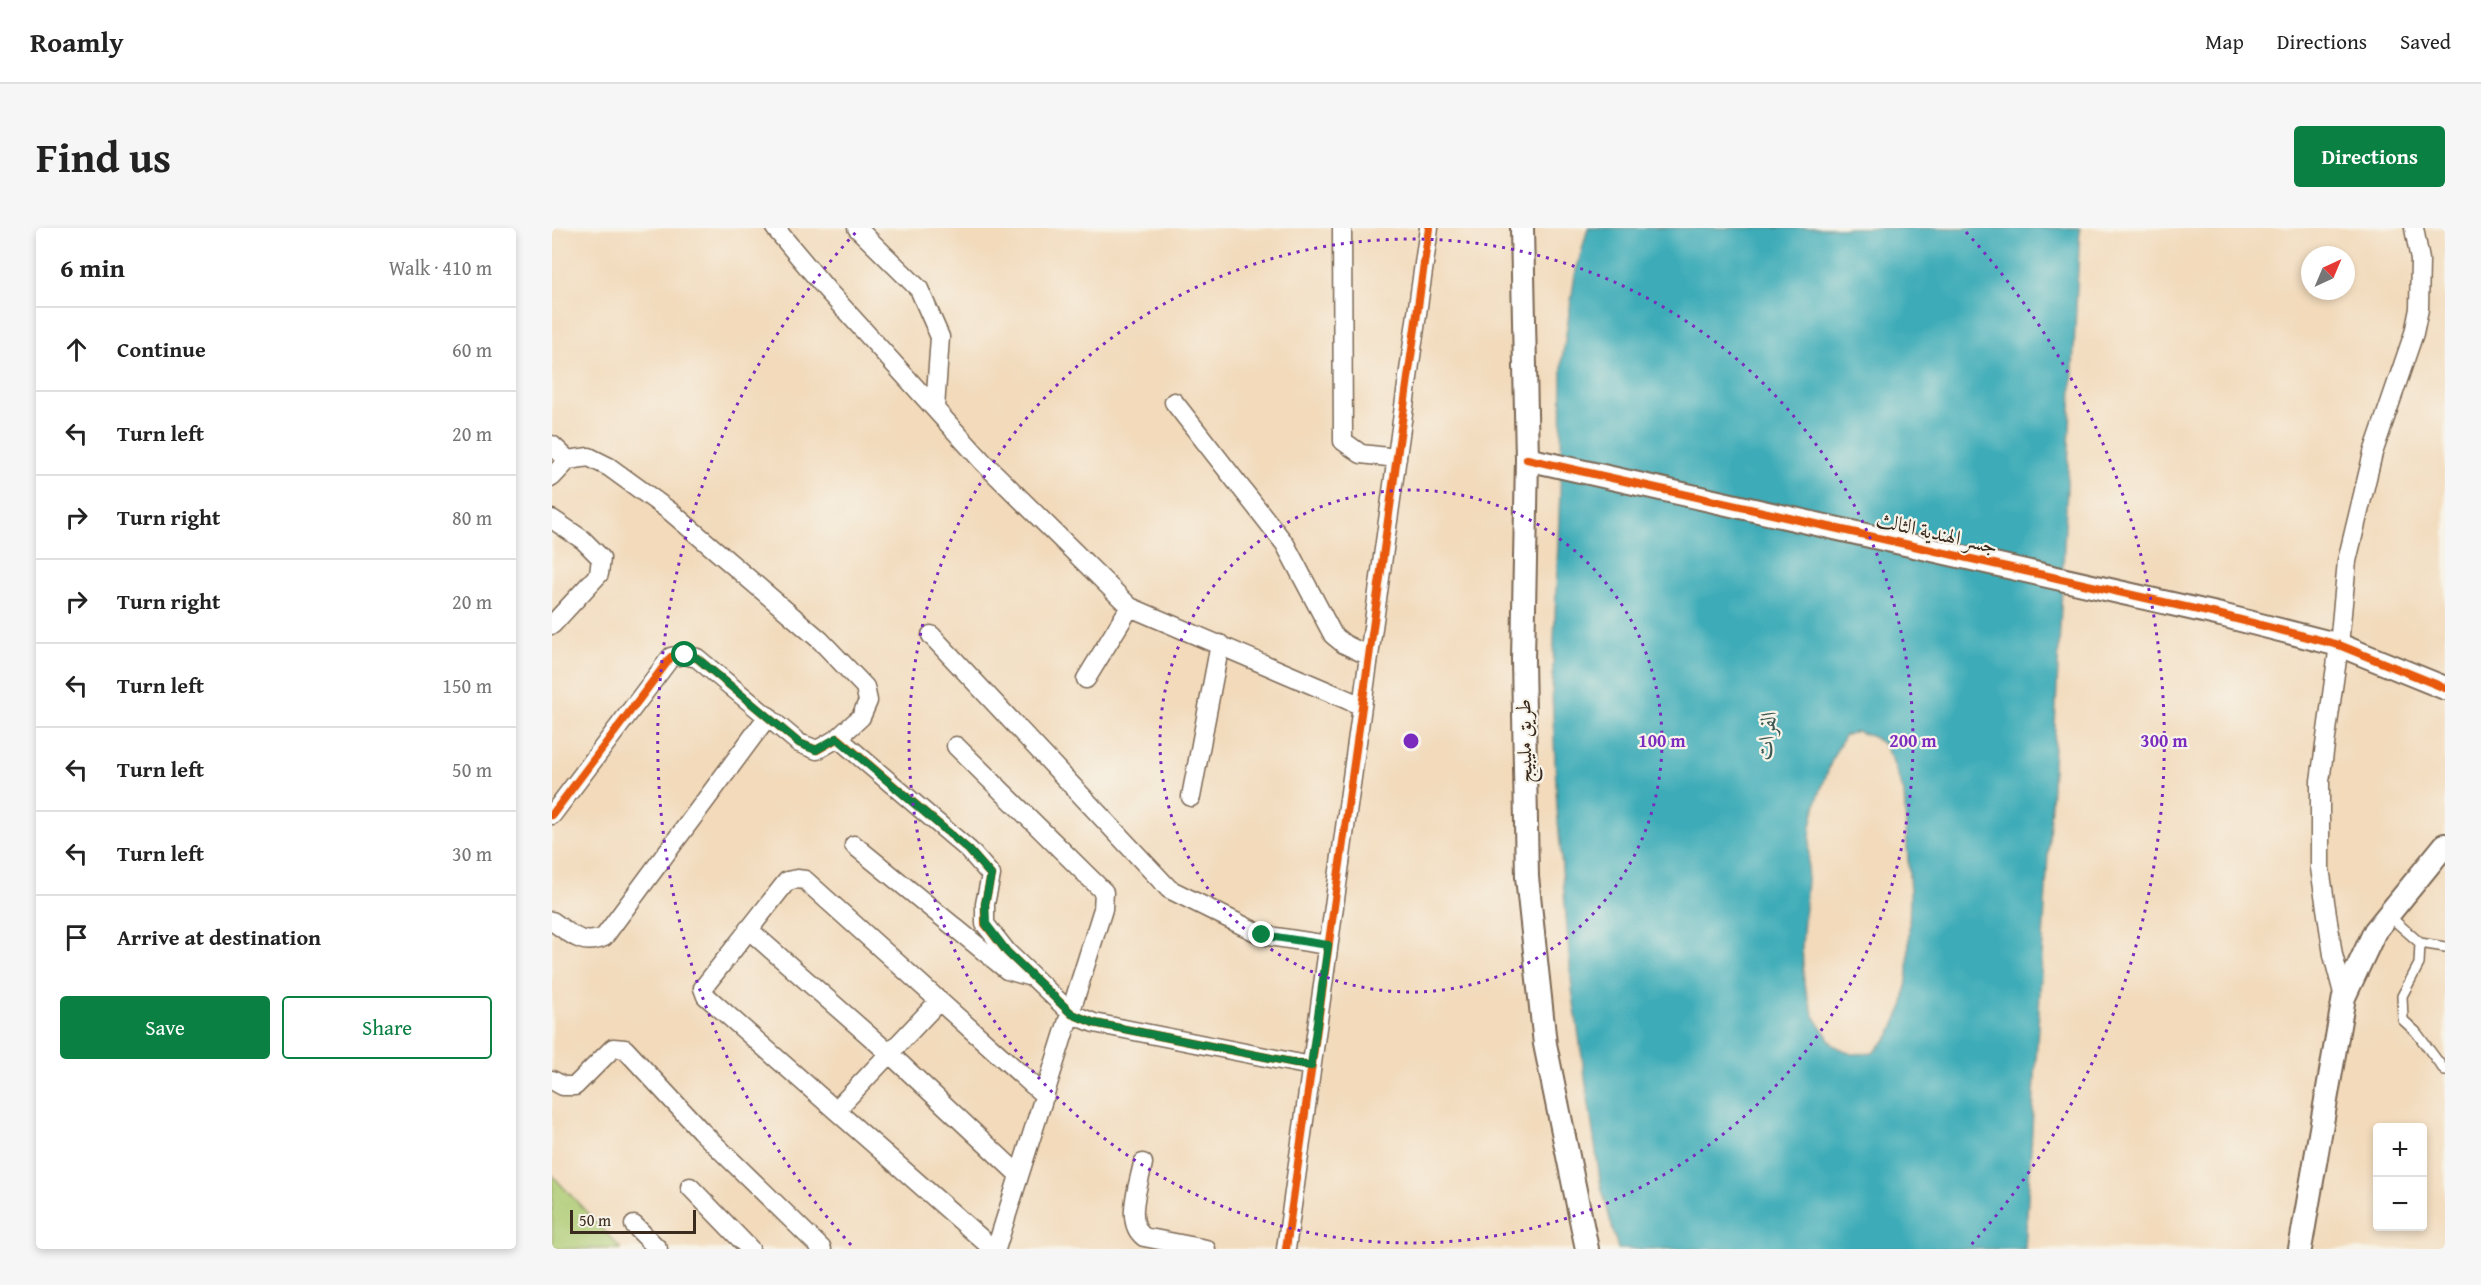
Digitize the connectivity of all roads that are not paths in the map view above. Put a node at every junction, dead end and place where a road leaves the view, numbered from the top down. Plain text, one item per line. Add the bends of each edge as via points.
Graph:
1 (774, 228) edge
2 (857, 228) edge
3 (1342, 228) edge
4 (1429, 228) edge
5 (1522, 228) edge
6 (2414, 228) edge
7 (1174, 402) dead end
8 (935, 408) junction
9 (552, 446) edge
10 (1397, 458) junction
11 (1527, 459) junction
12 (568, 460) junction
13 (552, 477) edge
14 (552, 519) edge
15 (1130, 607) junction
16 (552, 625) edge
17 (931, 635) dead end
18 (1220, 644) junction
19 (2339, 645) junction
20 (1369, 656) junction
21 (1086, 679) dead end
22 (2445, 688) edge
23 (1362, 706) junction
24 (768, 716) junction
25 (837, 738) junction
26 (956, 746) dead end
27 (1191, 797) dead end
28 (552, 815) edge
29 (854, 844) dead end
30 (2445, 845) edge
31 (2388, 915) junction
32 (552, 921) edge
33 (748, 929) junction
34 (2420, 943) junction
35 (1328, 945) junction
36 (2445, 947) edge
37 (1033, 978) junction
38 (2344, 997) junction
39 (939, 1001) junction
40 (1072, 1014) junction
41 (890, 1054) junction
42 (1311, 1066) junction
43 (2445, 1071) edge
44 (552, 1080) edge
45 (1045, 1096) junction
46 (836, 1110) junction
47 (1143, 1163) dead end
48 (1019, 1175) junction
49 (690, 1187) dead end
50 (634, 1225) dead end
51 (658, 1249) edge
52 (750, 1249) edge
53 (822, 1249) edge
54 (994, 1249) edge
55 (1206, 1249) edge
56 (1286, 1249) edge
57 (1587, 1249) edge
58 (2300, 1249) edge

1 - 8 street
2 - 8 street via 919,290 928,309 940,337
3 - 10 street via 1343,441 1361,454
4 - 10 street
5 - 11 street, طريق مليبيج
6 - 19 street via 2420,260 2419,309 2359,506 2347,561
7 - 20 street via 1286,544 1333,635
8 - 15 street via 983,462
9 - 12 street
10 - 20 street
11 - 19 street, جسر الهندية الثالث
11 - 57 street, طريق مليبيج via 1523,659 1527,877 1545,1044
12 - 13 street
12 - 25 street via 589,457 609,467 671,512 835,655 865,687 868,701 861,717
14 - 16 street via 601,558 599,574
15 - 18 street
15 - 21 street
17 - 35 street via 1169,889 1262,935
18 - 23 street
18 - 27 street
19 - 22 street, جسر الهندية الثالث
19 - 38 street via 2320,781 2318,825 2325,912
20 - 23 street
23 - 35 street
24 - 25 street via 799,743 816,750
24 - 28 street via 697,658 671,657
24 - 32 street via 604,936 586,942
25 - 37 street via 969,850 991,875 985,904 986,924
26 - 40 street via 1104,892 1103,909
29 - 37 street via 1007,969
30 - 31 street
31 - 34 lane
31 - 38 street via 2375,931
33 - 39 street via 787,881 805,880
33 - 41 street
33 - 46 street via 708,979 703,988 706,996
34 - 36 lane
34 - 43 lane via 2419,964 2402,996 2403,1020
35 - 42 street
37 - 40 street
38 - 58 street
39 - 41 street
39 - 45 street
40 - 42 street via 1094,1023
40 - 45 street
41 - 46 street
41 - 48 street
42 - 56 street
44 - 53 street via 563,1086 575,1086 613,1048 625,1049 701,1131
45 - 48 street
46 - 54 street
47 - 55 street via 1133,1218 1137,1232 1144,1238
48 - 54 street
49 - 52 street
50 - 51 street

